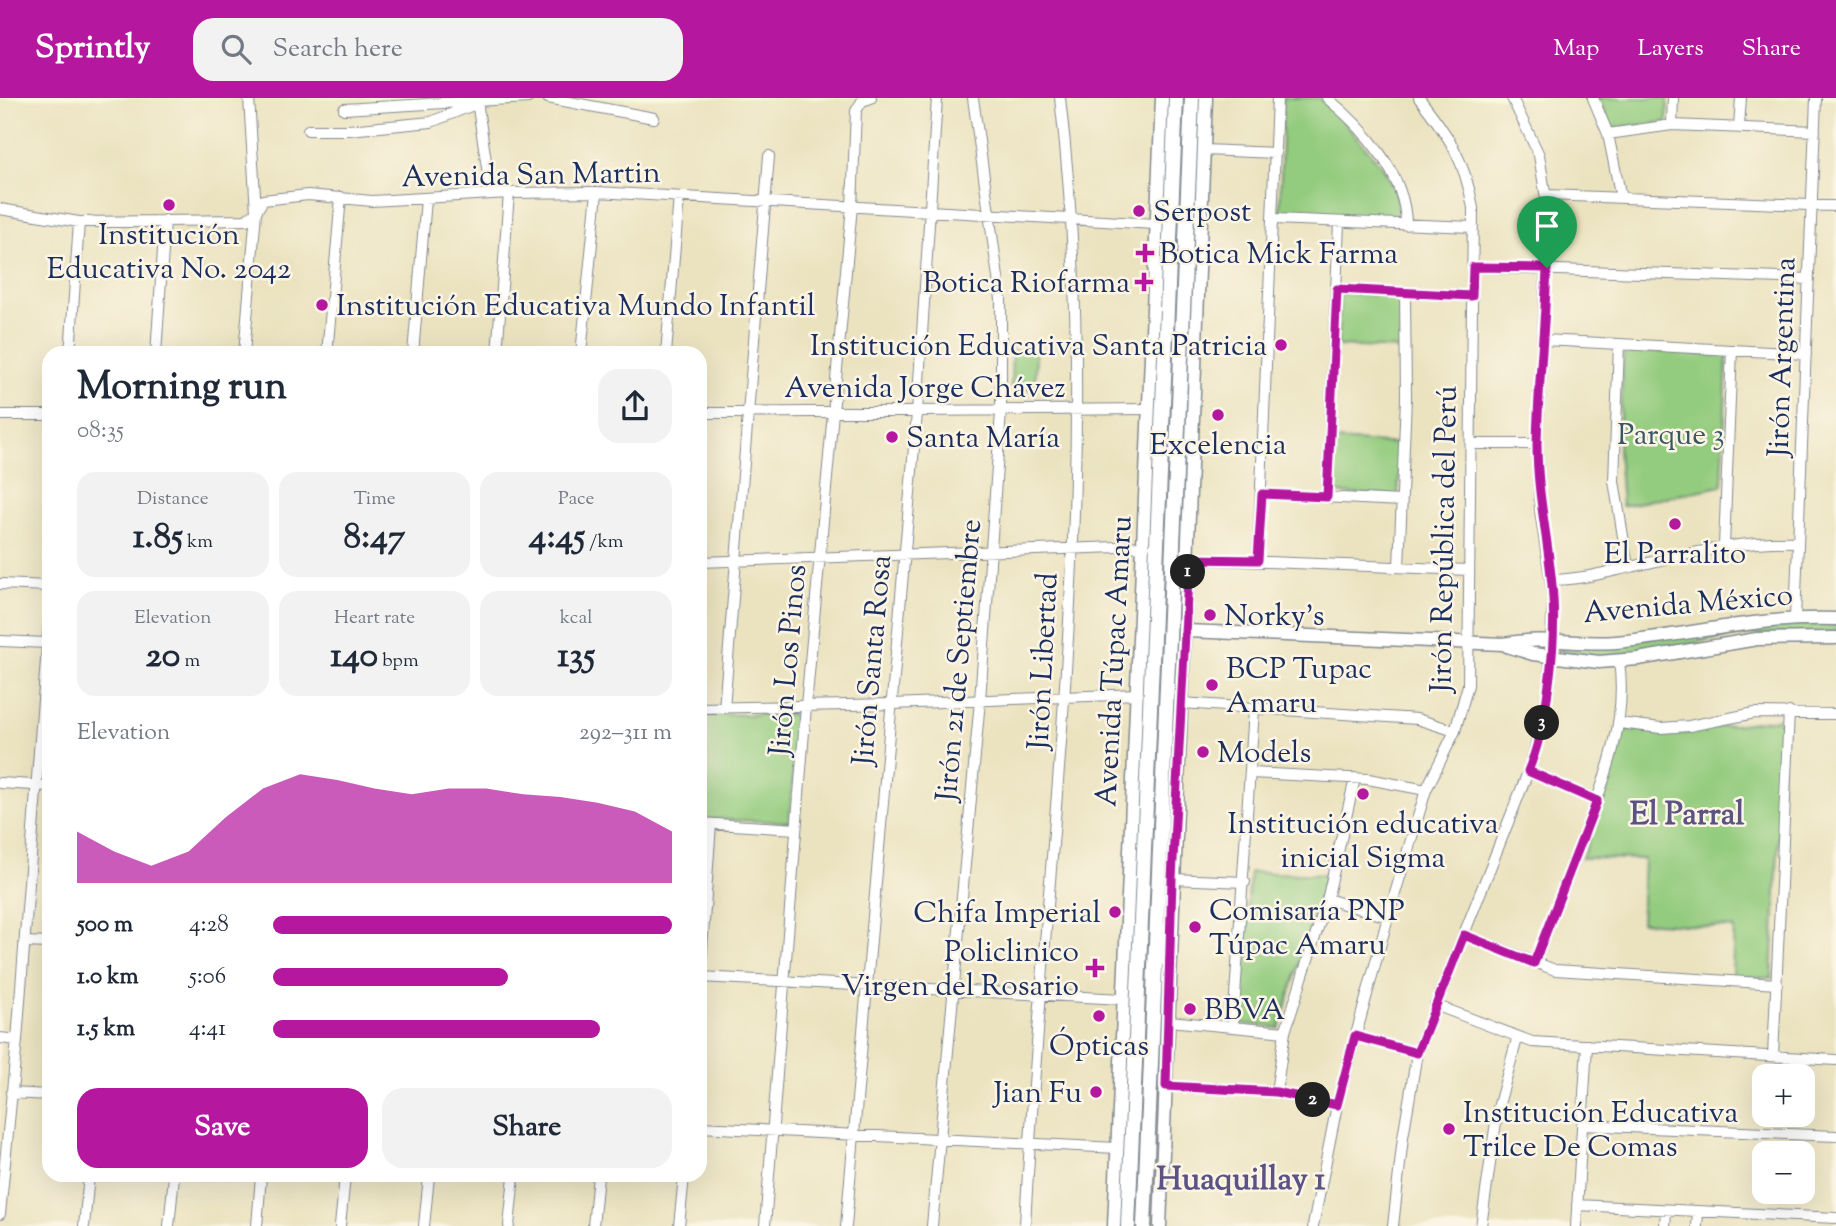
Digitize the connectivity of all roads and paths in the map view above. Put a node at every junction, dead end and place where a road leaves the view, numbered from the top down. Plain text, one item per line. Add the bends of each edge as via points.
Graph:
1 (249, 98) edge
2 (528, 98) edge
3 (548, 98) edge
4 (937, 98) edge
5 (973, 98) edge
6 (1060, 98) edge
7 (1162, 98) edge
8 (1177, 98) edge
9 (1192, 98) edge
10 (1206, 98) edge
11 (1277, 98) edge
12 (1327, 98) edge
13 (1419, 98) edge
14 (1512, 98) edge
15 (1593, 98) edge
16 (1673, 98) edge
17 (1741, 98) edge
18 (1816, 98) edge
19 (866, 99) edge
20 (478, 102) junction
21 (344, 108) dead end
22 (654, 118) dead end
23 (1672, 125) junction
24 (1739, 126) junction
25 (308, 130) dead end
26 (1815, 131) junction
27 (1608, 134) junction
28 (1204, 150) junction
29 (1276, 153) junction
30 (769, 156) dead end
31 (509, 192) junction
32 (597, 192) junction
33 (491, 194) junction
34 (1547, 195) junction
35 (341, 197) junction
36 (678, 197) junction
37 (1621, 198) junction
38 (426, 199) junction
39 (764, 202) junction
40 (1812, 205) junction
41 (852, 206) junction
42 (1836, 206) edge
43 (0, 209) edge
44 (930, 211) junction
45 (256, 212) junction
46 (991, 214) junction
47 (1072, 219) junction
48 (1274, 219) junction
49 (164, 220) junction
50 (79, 222) junction
51 (1339, 223) junction
52 (1155, 224) junction
53 (1406, 225) junction
54 (1472, 228) junction
55 (1473, 267) junction
56 (1547, 268) junction
57 (1809, 279) junction
58 (1337, 289) junction
59 (1405, 293) junction
60 (1472, 296) junction
61 (1545, 340) junction
62 (1619, 344) junction
63 (71, 346) edge
64 (156, 346) edge
65 (245, 346) edge
66 (328, 346) edge
67 (414, 346) edge
68 (497, 346) edge
69 (583, 346) edge
70 (667, 346) edge
71 (1732, 350) junction
72 (1806, 354) junction
73 (1149, 409) junction
74 (1075, 411) junction
75 (1001, 412) junction
76 (707, 413) edge
77 (748, 413) junction
78 (833, 413) junction
79 (917, 413) junction
80 (0, 415) edge
81 (42, 415) edge
82 (1471, 444) junction
83 (1537, 444) junction
84 (1262, 494) junction
85 (1327, 497) junction
86 (1401, 501) junction
87 (1797, 542) junction
88 (1724, 545) junction
89 (1145, 546) junction
90 (1073, 548) junction
91 (991, 550) junction
92 (904, 554) junction
93 (821, 557) junction
94 (1189, 559) junction
95 (1258, 560) junction
96 (735, 561) junction
97 (707, 562) edge
98 (1399, 566) junction
99 (1629, 567) junction
100 (1469, 570) junction
101 (1550, 580) junction
102 (0, 584) edge
103 (42, 586) edge
104 (1795, 619) junction
105 (1836, 620) edge
106 (1186, 631) junction
107 (1836, 638) edge
108 (1553, 639) junction
109 (0, 641) edge
110 (42, 643) edge
111 (1469, 644) junction
112 (1503, 645) junction
113 (1550, 656) junction
114 (1619, 661) junction
115 (1138, 694) junction
116 (1064, 696) junction
117 (980, 700) junction
118 (893, 704) junction
119 (1182, 704) junction
120 (806, 706) junction
121 (707, 708) edge
122 (724, 708) junction
123 (1254, 709) junction
124 (1789, 712) junction
125 (1836, 714) edge
126 (42, 723) edge
127 (1619, 723) junction
128 (1455, 731) junction
129 (1528, 771) junction
130 (1252, 773) junction
131 (1355, 778) junction
132 (0, 783) edge
133 (36, 785) junction
134 (42, 785) edge
135 (1426, 790) junction
136 (1597, 801) junction
137 (707, 824) edge
138 (796, 829) junction
139 (1172, 879) junction
140 (1245, 882) junction
141 (1327, 899) junction
142 (1388, 917) junction
143 (1171, 926) junction
144 (1464, 935) junction
145 (25, 942) junction
146 (42, 943) edge
147 (1534, 963) junction
148 (707, 977) edge
149 (785, 981) junction
150 (1777, 984) junction
151 (870, 985) junction
152 (953, 990) junction
153 (1039, 994) junction
154 (1123, 999) junction
155 (1435, 1005) junction
156 (1169, 1021) junction
157 (1233, 1026) junction
158 (1285, 1032) junction
159 (1355, 1036) junction
160 (0, 1038) edge
161 (1517, 1038) junction
162 (17, 1040) junction
163 (1587, 1045) junction
164 (1154, 1046) junction
165 (1417, 1053) junction
166 (1773, 1056) junction
167 (1836, 1060) edge
168 (1166, 1086) junction
169 (1276, 1092) junction
170 (11, 1093) junction
171 (42, 1095) edge
172 (1337, 1105) junction
173 (1582, 1125) junction
174 (707, 1127) edge
175 (772, 1131) junction
176 (854, 1135) junction
177 (1836, 1136) edge
178 (940, 1139) junction
179 (1029, 1144) junction
180 (1117, 1148) junction
181 (88, 1182) edge
182 (173, 1182) edge
183 (261, 1182) edge
184 (344, 1182) edge
185 (428, 1182) edge
186 (513, 1182) edge
187 (597, 1182) edge
188 (683, 1182) edge
189 (1577, 1205) junction
190 (1666, 1211) junction
191 (1698, 1212) junction
192 (0, 1214) edge
193 (1836, 1218) edge
194 (84, 1226) edge
195 (169, 1226) edge
196 (257, 1226) edge
197 (340, 1226) edge
198 (424, 1226) edge
199 (509, 1226) edge
200 (593, 1226) edge
201 (679, 1226) edge
202 (765, 1226) edge
203 (846, 1226) edge
204 (932, 1226) edge
205 (1025, 1226) edge
206 (1114, 1226) edge
207 (1128, 1226) edge
208 (1144, 1226) edge
209 (1160, 1226) edge
210 (1313, 1226) edge
211 (1393, 1226) edge
212 (1481, 1226) edge
213 (1576, 1226) edge
214 (1665, 1226) edge
215 (1697, 1226) edge

1 - 45 street
2 - 20 street
3 - 22 street
4 - 44 street, Jirón Santa Rosa
5 - 46 street, Jirón 21 de Septiembre
6 - 47 street, Jirón Libertad
7 - 52 main road, Avenida Túpac Amaru
8 - 207 highway, Avenida Túpac Amaru
9 - 164 highway, Avenida Túpac Amaru
10 - 28 main road
11 - 29 street
12 - 53 street via 1395,176
13 - 54 street, Jirón República del Perú via 1453,143 1465,168
14 - 34 street via 1539,155
15 - 27 street
16 - 23 street
17 - 24 street
18 - 26 street, Jirón Argentina
19 - 41 street, Jirón Los Pinos via 856,111
20 - 21 street
20 - 25 street via 431,122
20 - 33 street
23 - 24 street
23 - 27 street
24 - 26 street
26 - 40 street, Jirón Argentina
27 - 37 street
28 - 29 street
28 - 94 main road
29 - 48 street
30 - 39 street
31 - 32 street, Avenida San Martin
31 - 33 street, Avenida San Martin
31 - 68 street
32 - 36 street, Avenida San Martin
32 - 69 street
33 - 38 street, Avenida San Martin
34 - 37 street
34 - 56 street
35 - 38 street, Avenida San Martin
35 - 45 street, Avenida San Martin via 263,200
35 - 66 street
36 - 39 street, Avenida San Martin
36 - 70 street
37 - 40 street
38 - 67 street
39 - 41 street, Avenida San Martin
39 - 77 street
40 - 42 street
40 - 57 street, Jirón Argentina
41 - 44 street, Avenida San Martin
41 - 78 street, Jirón Los Pinos
43 - 50 street, Avenida San Martin
44 - 46 street, Avenida San Martin
44 - 79 street, Jirón Santa Rosa
45 - 49 street, Avenida San Martin via 246,219
45 - 65 street
46 - 47 street, Avenida San Martin
46 - 75 street, Jirón 21 de Septiembre via 1001,299
47 - 52 street, Avenida San Martin
47 - 74 street, Jirón Libertad
48 - 51 street
48 - 84 street
49 - 50 street, Avenida San Martin
49 - 64 street
50 - 63 street
51 - 53 street
51 - 58 street
52 - 73 main road, Avenida Túpac Amaru
53 - 54 street
54 - 55 street, Jirón República del Perú
55 - 56 street
55 - 60 street, Jirón República del Perú
56 - 57 street
56 - 61 street
57 - 72 street, Jirón Argentina
58 - 59 street
58 - 85 street
59 - 60 street
59 - 86 street
60 - 82 street, Jirón República del Perú
61 - 62 street
61 - 83 street
62 - 71 street
62 - 99 street via 1614,481
71 - 72 street
71 - 88 street
72 - 87 street, Jirón Argentina
73 - 74 street, Avenida Jorge Chávez
73 - 89 main road, Avenida Túpac Amaru
74 - 75 street, Avenida Jorge Chávez
74 - 90 street, Jirón Libertad
75 - 79 street, Avenida Jorge Chávez
75 - 91 street, Jirón 21 de Septiembre
76 - 77 street, Avenida Jorge Chávez
77 - 78 street, Avenida Jorge Chávez
77 - 96 street
78 - 79 street, Avenida Jorge Chávez
78 - 93 street, Jirón Los Pinos
79 - 92 street, Jirón Santa Rosa
80 - 81 street
82 - 83 street
82 - 100 street, Jirón República del Perú
83 - 101 street
84 - 85 street
84 - 95 street
85 - 86 street
86 - 98 street
87 - 88 street
87 - 104 street, Jirón Argentina
88 - 99 street
89 - 90 street
89 - 115 main road, Avenida Túpac Amaru
90 - 91 street
90 - 116 street, Jirón Libertad
91 - 92 street
91 - 117 street, Jirón 21 de Septiembre
92 - 93 street
92 - 118 street, Jirón Santa Rosa
93 - 96 street
93 - 120 street, Jirón Los Pinos
94 - 95 street
94 - 106 main road
95 - 98 street
96 - 97 street
96 - 122 street
98 - 100 street
99 - 101 street
100 - 111 street, Jirón República del Perú
101 - 108 street
102 - 103 street
104 - 105 main road, Avenida México
104 - 108 main road, Avenida México via 1755,620 1612,642
106 - 111 main road, Avenida México
106 - 119 main road
107 - 114 main road, Avenida México via 1791,636 1722,642
108 - 112 main road, Avenida México
108 - 113 street
109 - 110 street
111 - 112 main road, Avenida México
111 - 128 street, Jirón República del Perú via 1468,685
112 - 113 main road, Avenida México
113 - 114 main road, Avenida México
113 - 129 street via 1545,710
114 - 127 street
115 - 116 street
115 - 154 main road, Avenida Túpac Amaru
116 - 117 street
116 - 153 street, Jirón Libertad
117 - 118 street
117 - 152 street, Jirón 21 de Septiembre
118 - 120 street
118 - 151 street, Jirón Santa Rosa
119 - 123 street
119 - 139 main road
120 - 122 street
120 - 138 street, Jirón Los Pinos
121 - 122 street
123 - 128 street via 1417,719
123 - 130 street
124 - 125 street
124 - 127 street via 1755,713 1689,726
124 - 150 street
126 - 133 street
127 - 136 street
128 - 135 street, Jirón República del Perú
129 - 136 street
129 - 144 street
130 - 131 street
130 - 140 street
131 - 135 street
131 - 141 street
132 - 133 street
133 - 134 street
133 - 145 street
135 - 142 street, Jirón República del Perú
136 - 147 street
137 - 138 street
138 - 149 street, Jirón Los Pinos
139 - 140 street
139 - 143 main road
140 - 157 street
141 - 142 street
141 - 158 street
142 - 159 street, Jirón República del Perú
143 - 156 main road
143 - 164 highway via 1159,1037
144 - 147 street
144 - 155 street
145 - 146 street
145 - 162 street
147 - 150 street via 1577,973
148 - 149 street
149 - 151 street
149 - 175 street, Jirón Los Pinos
150 - 166 street
151 - 152 street
151 - 176 street, Jirón Santa Rosa
152 - 153 street
152 - 178 street, Jirón 21 de Septiembre
153 - 154 street
153 - 179 street, Jirón Libertad
154 - 180 main road, Avenida Túpac Amaru
155 - 161 street
155 - 165 street
156 - 157 street
156 - 168 main road
157 - 158 street
158 - 169 street
159 - 165 street
159 - 172 street, Jirón República del Perú
160 - 162 street
161 - 163 street
161 - 212 street via 1498,1108
162 - 170 street
163 - 166 street
163 - 173 street
164 - 208 highway, Avenida Túpac Amaru
165 - 211 street
166 - 167 street
168 - 169 street
168 - 209 main road
169 - 172 street
170 - 171 street
170 - 192 street
172 - 210 street, Jirón República del Perú
173 - 177 street
173 - 189 street
174 - 175 street
175 - 176 street
175 - 202 street, Jirón Los Pinos
176 - 178 street
176 - 203 street, Jirón Santa Rosa
178 - 179 street
178 - 204 street, Jirón 21 de Septiembre
179 - 180 street
179 - 205 street, Jirón Libertad
180 - 206 main road, Avenida Túpac Amaru
181 - 194 street
182 - 195 street
183 - 196 street
184 - 197 street
185 - 198 street
186 - 199 street
187 - 200 street
188 - 201 street
189 - 190 street
189 - 213 street
190 - 191 street
190 - 214 street
191 - 193 street
191 - 215 street

